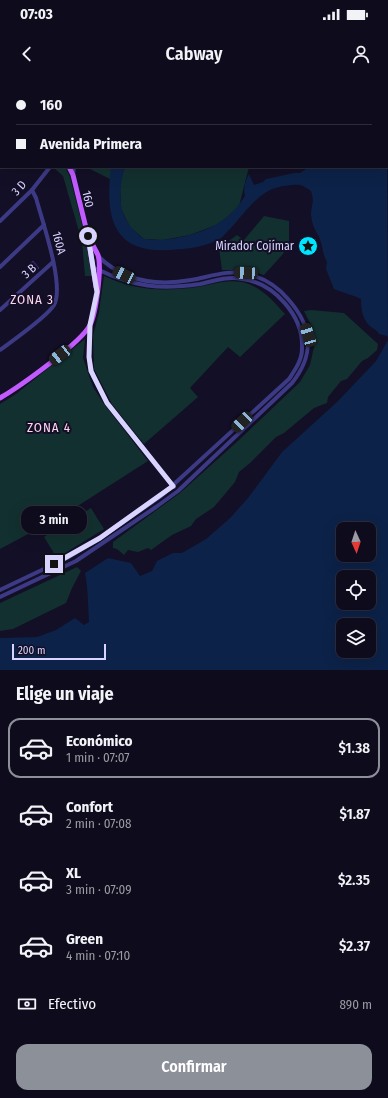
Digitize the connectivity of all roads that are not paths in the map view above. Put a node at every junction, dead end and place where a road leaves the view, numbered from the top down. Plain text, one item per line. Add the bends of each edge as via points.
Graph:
1 (49, 168) edge
2 (69, 168) edge
3 (74, 168) edge
4 (72, 175) junction
5 (32, 190) junction
6 (0, 221) edge
7 (44, 225) junction
8 (88, 236) junction
9 (98, 256) junction
10 (92, 261) junction
11 (54, 262) junction
12 (0, 267) edge
13 (94, 267) junction
14 (100, 270) junction
15 (97, 292) junction
16 (297, 309) junction
17 (0, 310) edge
18 (292, 313) junction
19 (90, 325) junction
20 (0, 350) edge
21 (288, 380) junction
22 (292, 383) junction
23 (0, 398) edge
24 (232, 433) junction
25 (236, 437) junction
26 (173, 486) junction
27 (178, 491) junction
28 (0, 590) edge
29 (0, 597) edge

1 - 5 street, 3 D
2 - 4 main road, 160
3 - 4 street
4 - 8 main road, 160
5 - 6 street, 3 D
5 - 7 street, 160A
7 - 11 street, 160A
7 - 12 street
8 - 9 main road, 160
8 - 10 main road, 160
9 - 10 main road
9 - 14 main road, 160
9 - 16 street via 115,271 137,279 169,282 246,273 272,284
10 - 13 main road, 160
11 - 17 street, 3 B
11 - 20 street, 160A via 57,279 56,302 48,312
13 - 14 street
13 - 15 main road, 160
14 - 15 main road, 160
14 - 18 street via 140,286 159,287 242,279 261,285
15 - 19 main road, 160
16 - 18 street
16 - 22 street via 304,320 308,350 303,368
18 - 21 street via 300,330 302,350 297,366
19 - 23 main road via 60,355
19 - 26 street, 160 via 89,357 96,383 107,403
21 - 22 street
21 - 24 street
22 - 25 street
24 - 25 street
24 - 26 street
25 - 27 street
26 - 27 street, 160
26 - 28 street via 87,546
27 - 29 street via 76,561

